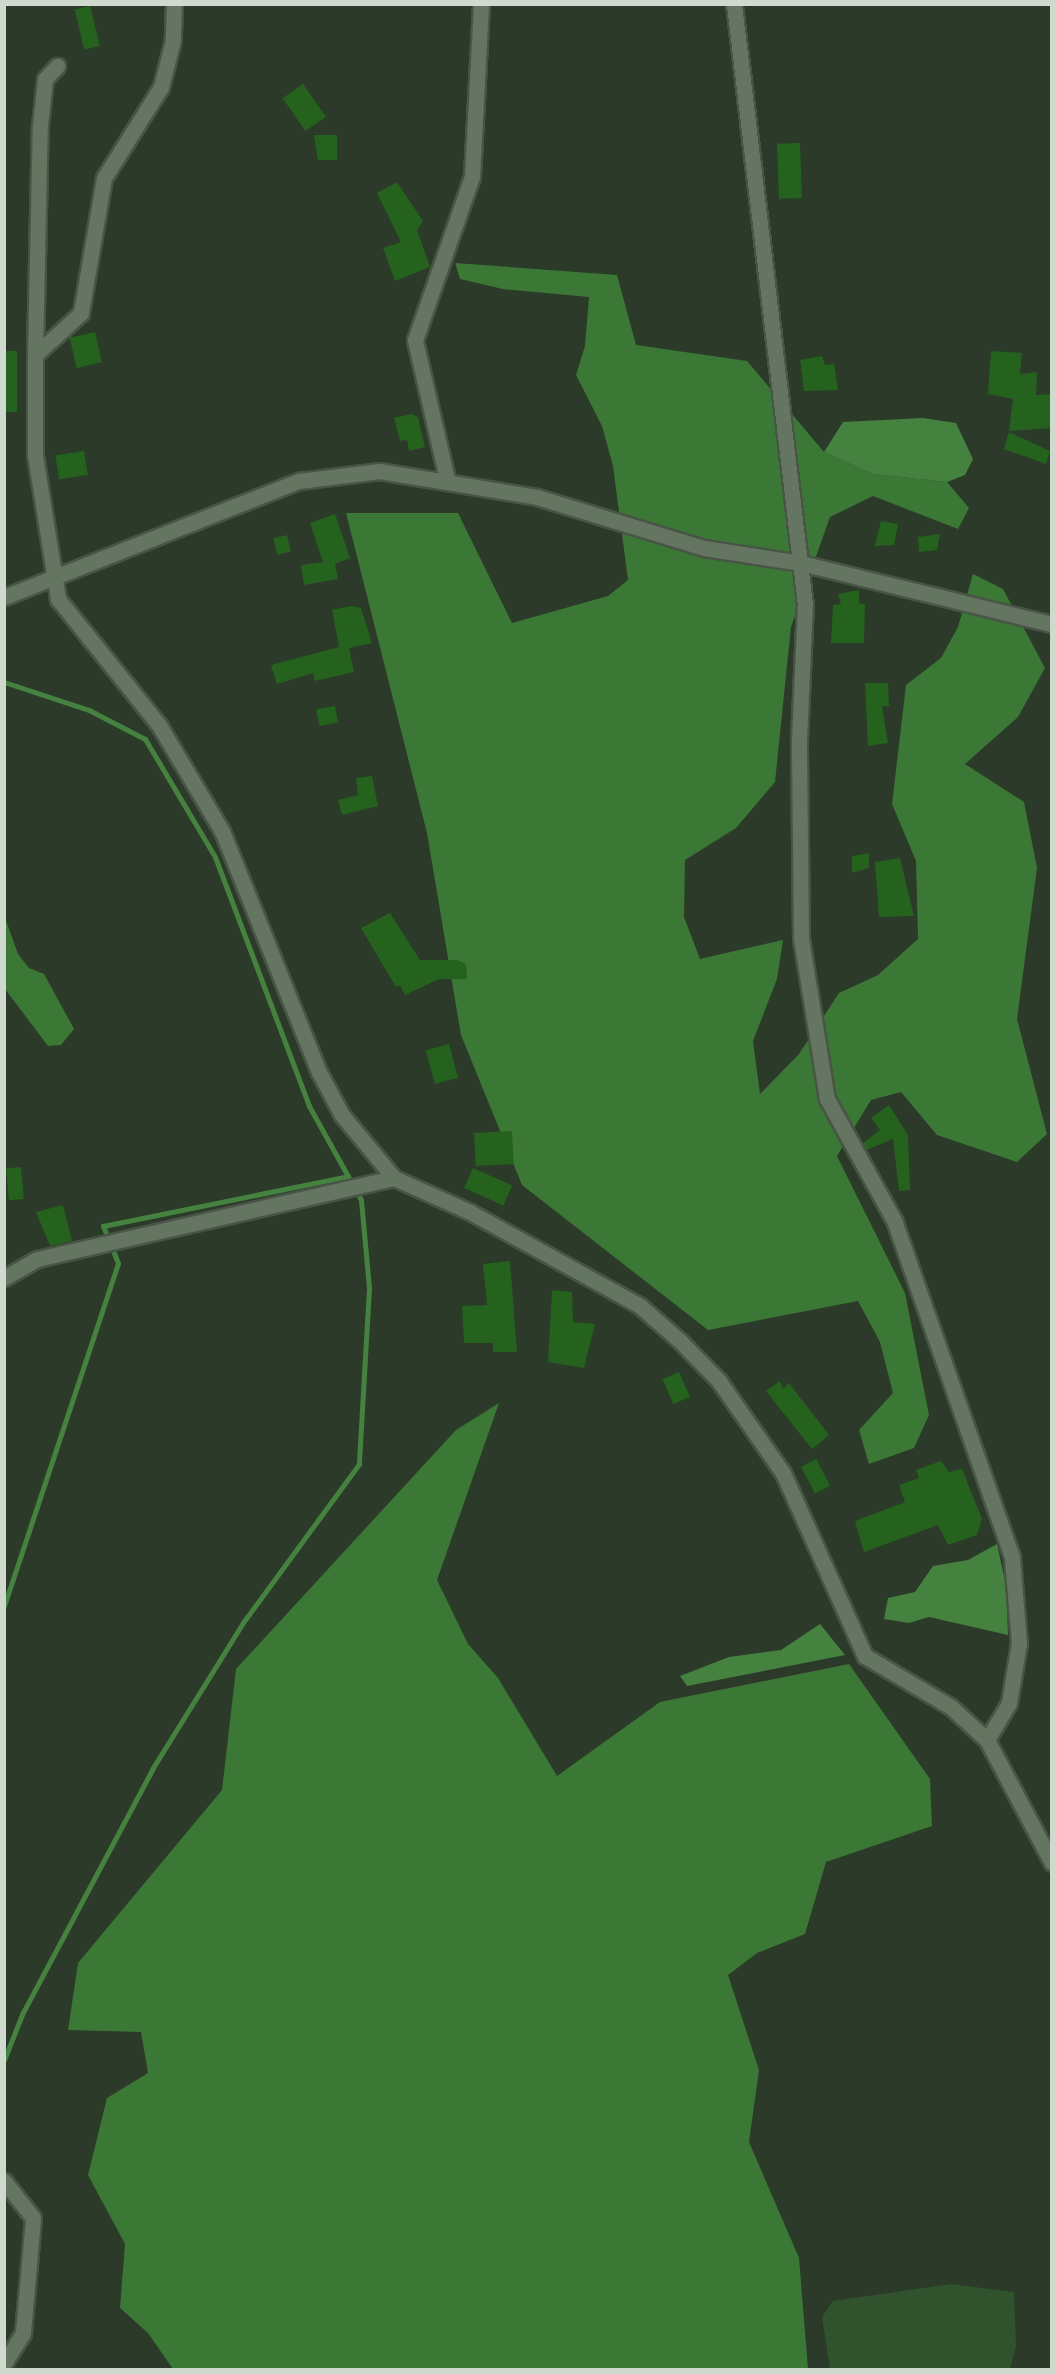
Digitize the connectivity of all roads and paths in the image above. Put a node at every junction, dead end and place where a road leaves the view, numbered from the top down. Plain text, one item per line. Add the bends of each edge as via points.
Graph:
1 (174, 4) edge
2 (481, 4) edge
3 (734, 4) edge
4 (57, 66) dead end
5 (35, 356) junction
6 (447, 479) junction
7 (801, 563) junction
8 (51, 579) junction
9 (4, 597) edge
10 (1052, 624) edge
11 (394, 1178) junction
12 (4, 1278) edge
13 (987, 1740) junction
14 (1052, 1863) edge
15 (4, 2181) edge
16 (4, 2364) edge

1 - 5 street via 173,40 160,87 104,178 81,313
2 - 6 street via 472,176 415,340
3 - 7 street
4 - 5 street via 45,79 40,125
5 - 8 street via 35,455
6 - 7 street via 537,498 704,548
6 - 8 street via 379,471 299,481
7 - 10 street
7 - 13 street via 806,605 799,740 801,939 827,1099 894,1222 1012,1557 1019,1643 1009,1703
8 - 9 street
8 - 11 street via 63,607 159,724 222,831 319,1072 342,1114
11 - 12 street via 37,1259
11 - 13 street via 470,1212 640,1306 680,1341 719,1381 783,1473 865,1656 951,1707
13 - 14 street
15 - 16 street via 33,2218 23,2333

